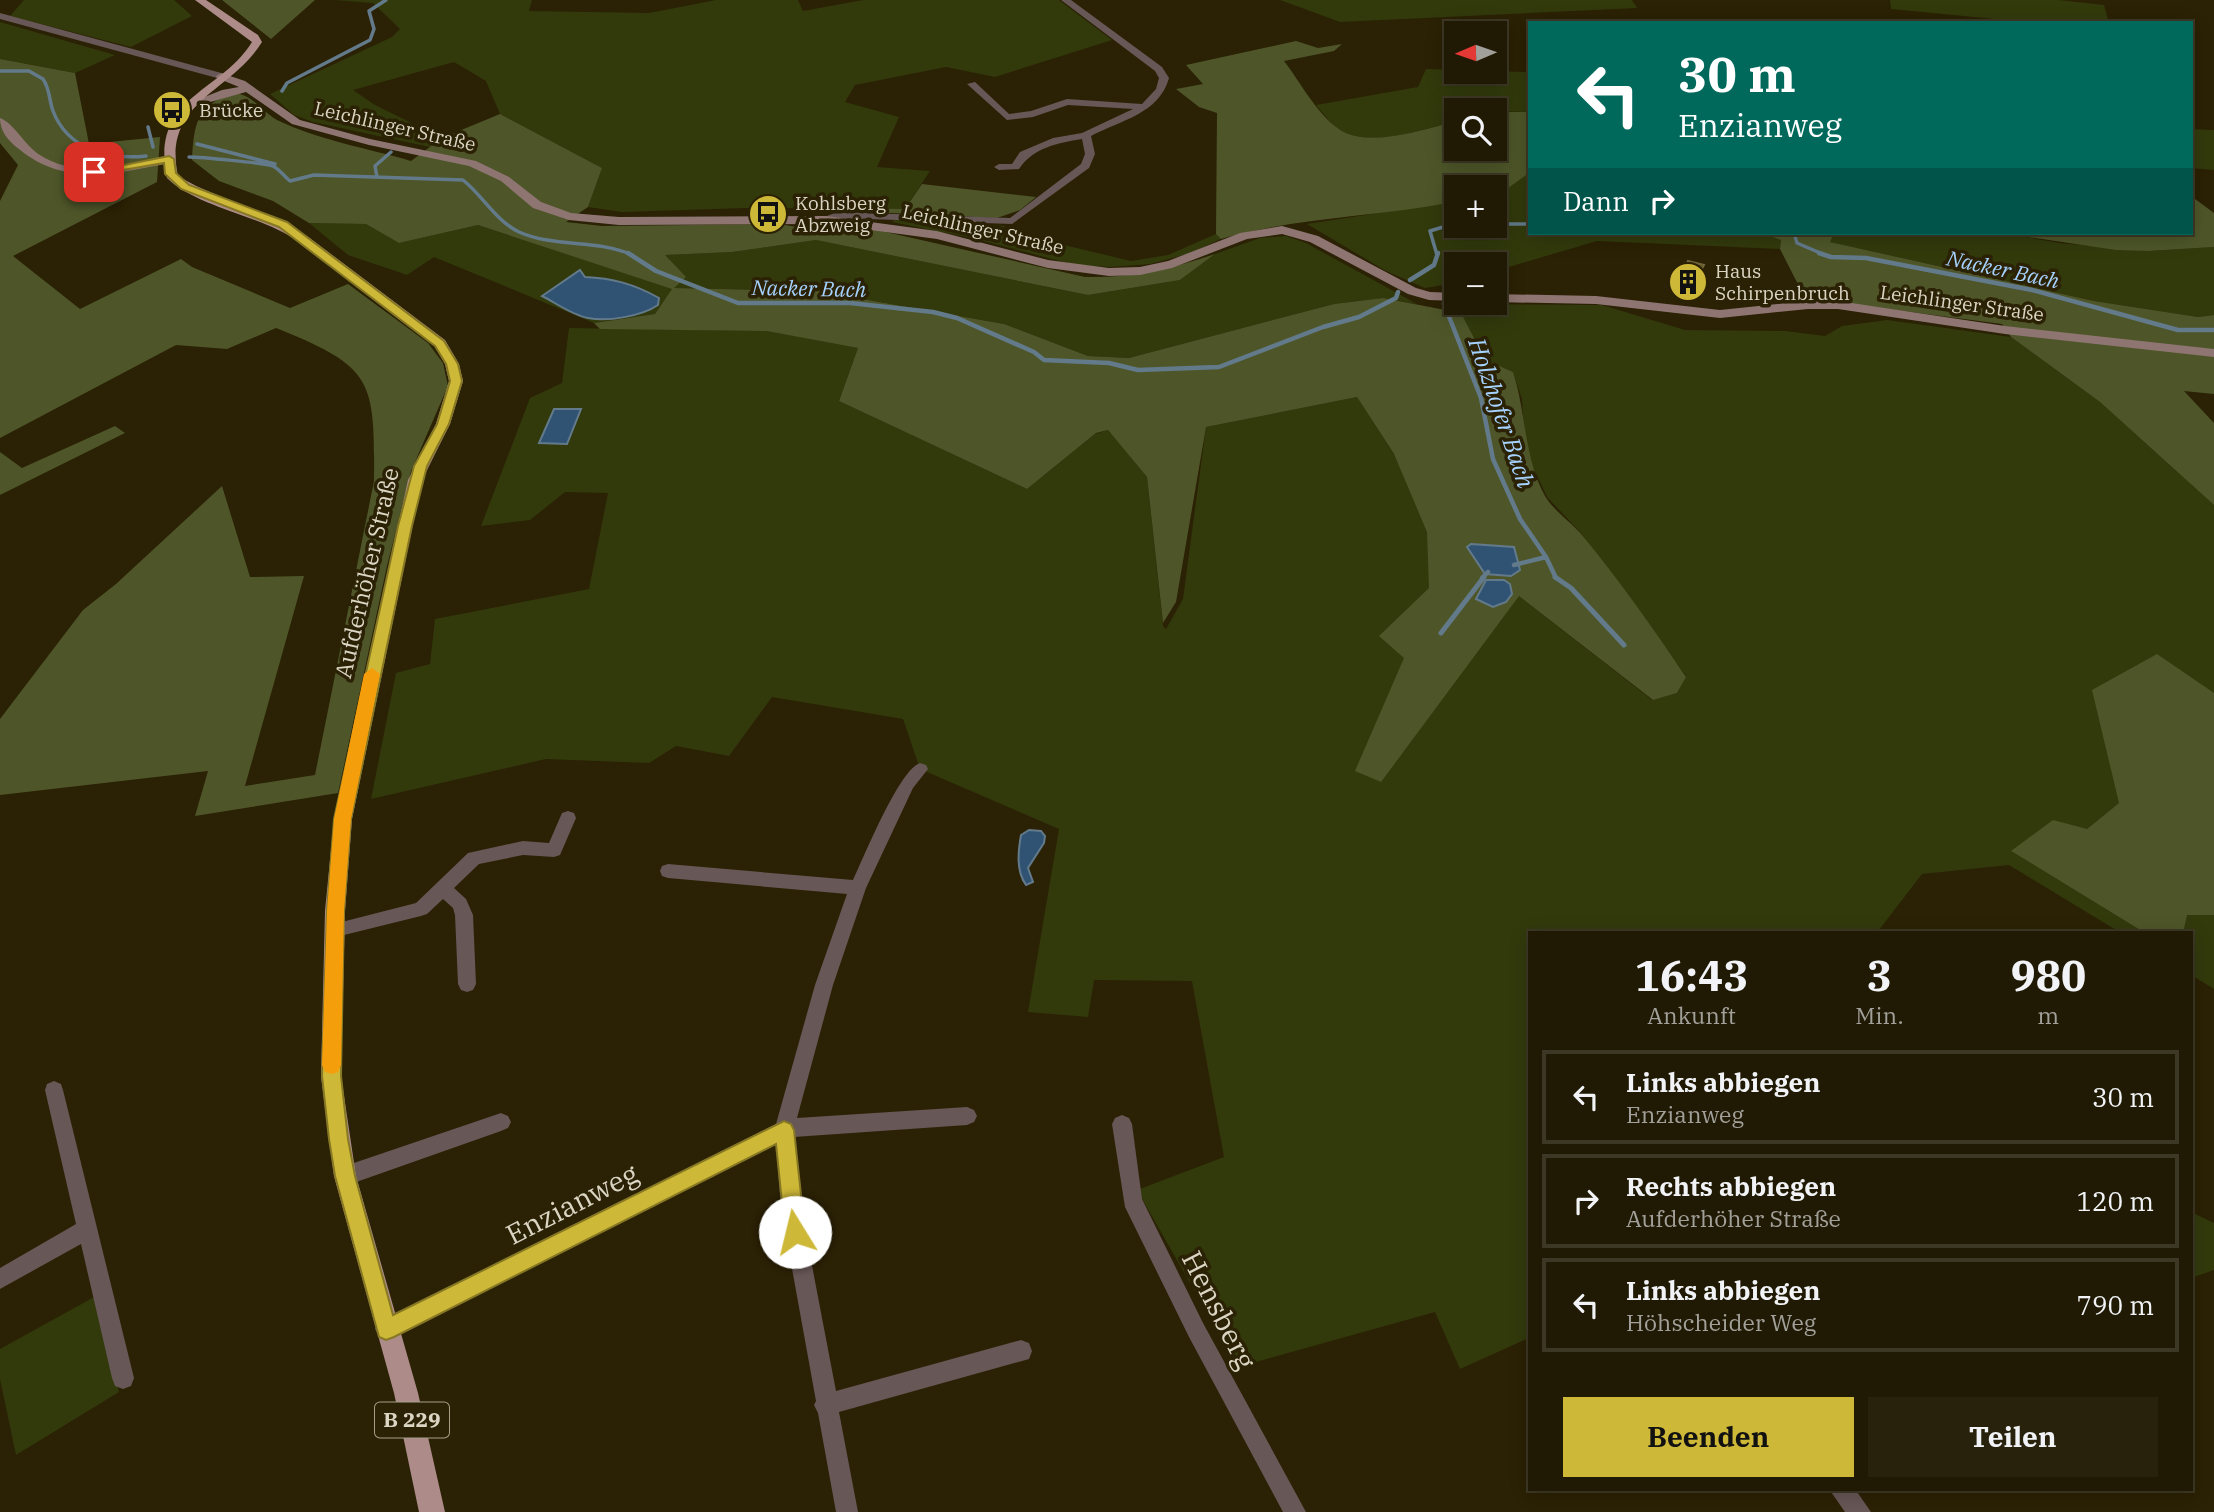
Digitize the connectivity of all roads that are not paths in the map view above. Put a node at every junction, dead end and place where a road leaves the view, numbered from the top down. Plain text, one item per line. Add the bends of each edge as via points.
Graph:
1 (200, 0) edge
2 (1065, 0) edge
3 (0, 16) edge
4 (220, 76) junction
5 (972, 84) dead end
6 (249, 88) junction
7 (1142, 107) junction
8 (186, 108) junction
9 (0, 121) edge
10 (1085, 136) junction
11 (169, 159) junction
12 (999, 167) dead end
13 (826, 220) junction
14 (1444, 297) edge
15 (1507, 298) edge
16 (2214, 353) edge
17 (920, 769) dead end
18 (568, 818) dead end
19 (668, 871) dead end
20 (858, 888) junction
21 (444, 890) junction
22 (336, 930) junction
23 (467, 985) dead end
24 (54, 1090) dead end
25 (967, 1116) dead end
26 (501, 1122) dead end
27 (1122, 1124) dead end
28 (784, 1130) junction
29 (345, 1176) junction
30 (89, 1228) junction
31 (0, 1279) edge
32 (386, 1329) junction
33 (1021, 1351) dead end
34 (123, 1378) dead end
35 (825, 1405) junction
36 (1842, 1491) edge
37 (432, 1512) edge
38 (847, 1512) edge
39 (1295, 1512) edge
40 (1860, 1512) edge

1 - 4 main road via 256,39 249,55
2 - 7 street via 1163,74 1161,89
3 - 4 street
4 - 6 main road, Leichlinger Straße
4 - 8 main road
5 - 7 street via 1009,117 1067,102
6 - 8 main road
6 - 13 main road, Leichlinger Straße via 283,115 306,126 481,166 557,214 619,221
7 - 10 street
8 - 11 main road via 174,130
9 - 11 main road via 31,157 60,169 106,171
10 - 12 street via 1057,140 1024,154 1015,167
10 - 13 street via 1088,163 1012,221 837,215
11 - 22 main road, Aufderhöher Straße / B 229 via 170,174 180,184 283,225 412,321 440,344 456,381 443,424 415,480 357,742 343,819
13 - 14 main road, Leichlinger Straße via 937,235 1048,264 1109,272 1159,267 1244,236 1289,231 1314,239 1412,291
15 - 16 main road, Leichlinger Straße via 1596,300 1720,314 1838,305 2005,330
17 - 20 street via 907,785
18 - 21 street via 554,850 523,848 474,858
19 - 20 street
20 - 28 street via 824,985
21 - 22 street via 415,912
21 - 23 street via 460,904 464,915
22 - 29 main road, Aufderhöher Straße / B 229 via 331,1076
24 - 30 street
25 - 28 street, Enzianweg
26 - 29 street
27 - 39 street, Hensberg via 1132,1200
28 - 32 street, Enzianweg
28 - 35 street via 790,1208
29 - 32 main road, Aufderhöher Straße / B 229
30 - 31 street
30 - 34 street
32 - 37 main road, Aufderhöher Straße / B 229 via 406,1394
33 - 35 street
35 - 38 street
36 - 40 street

